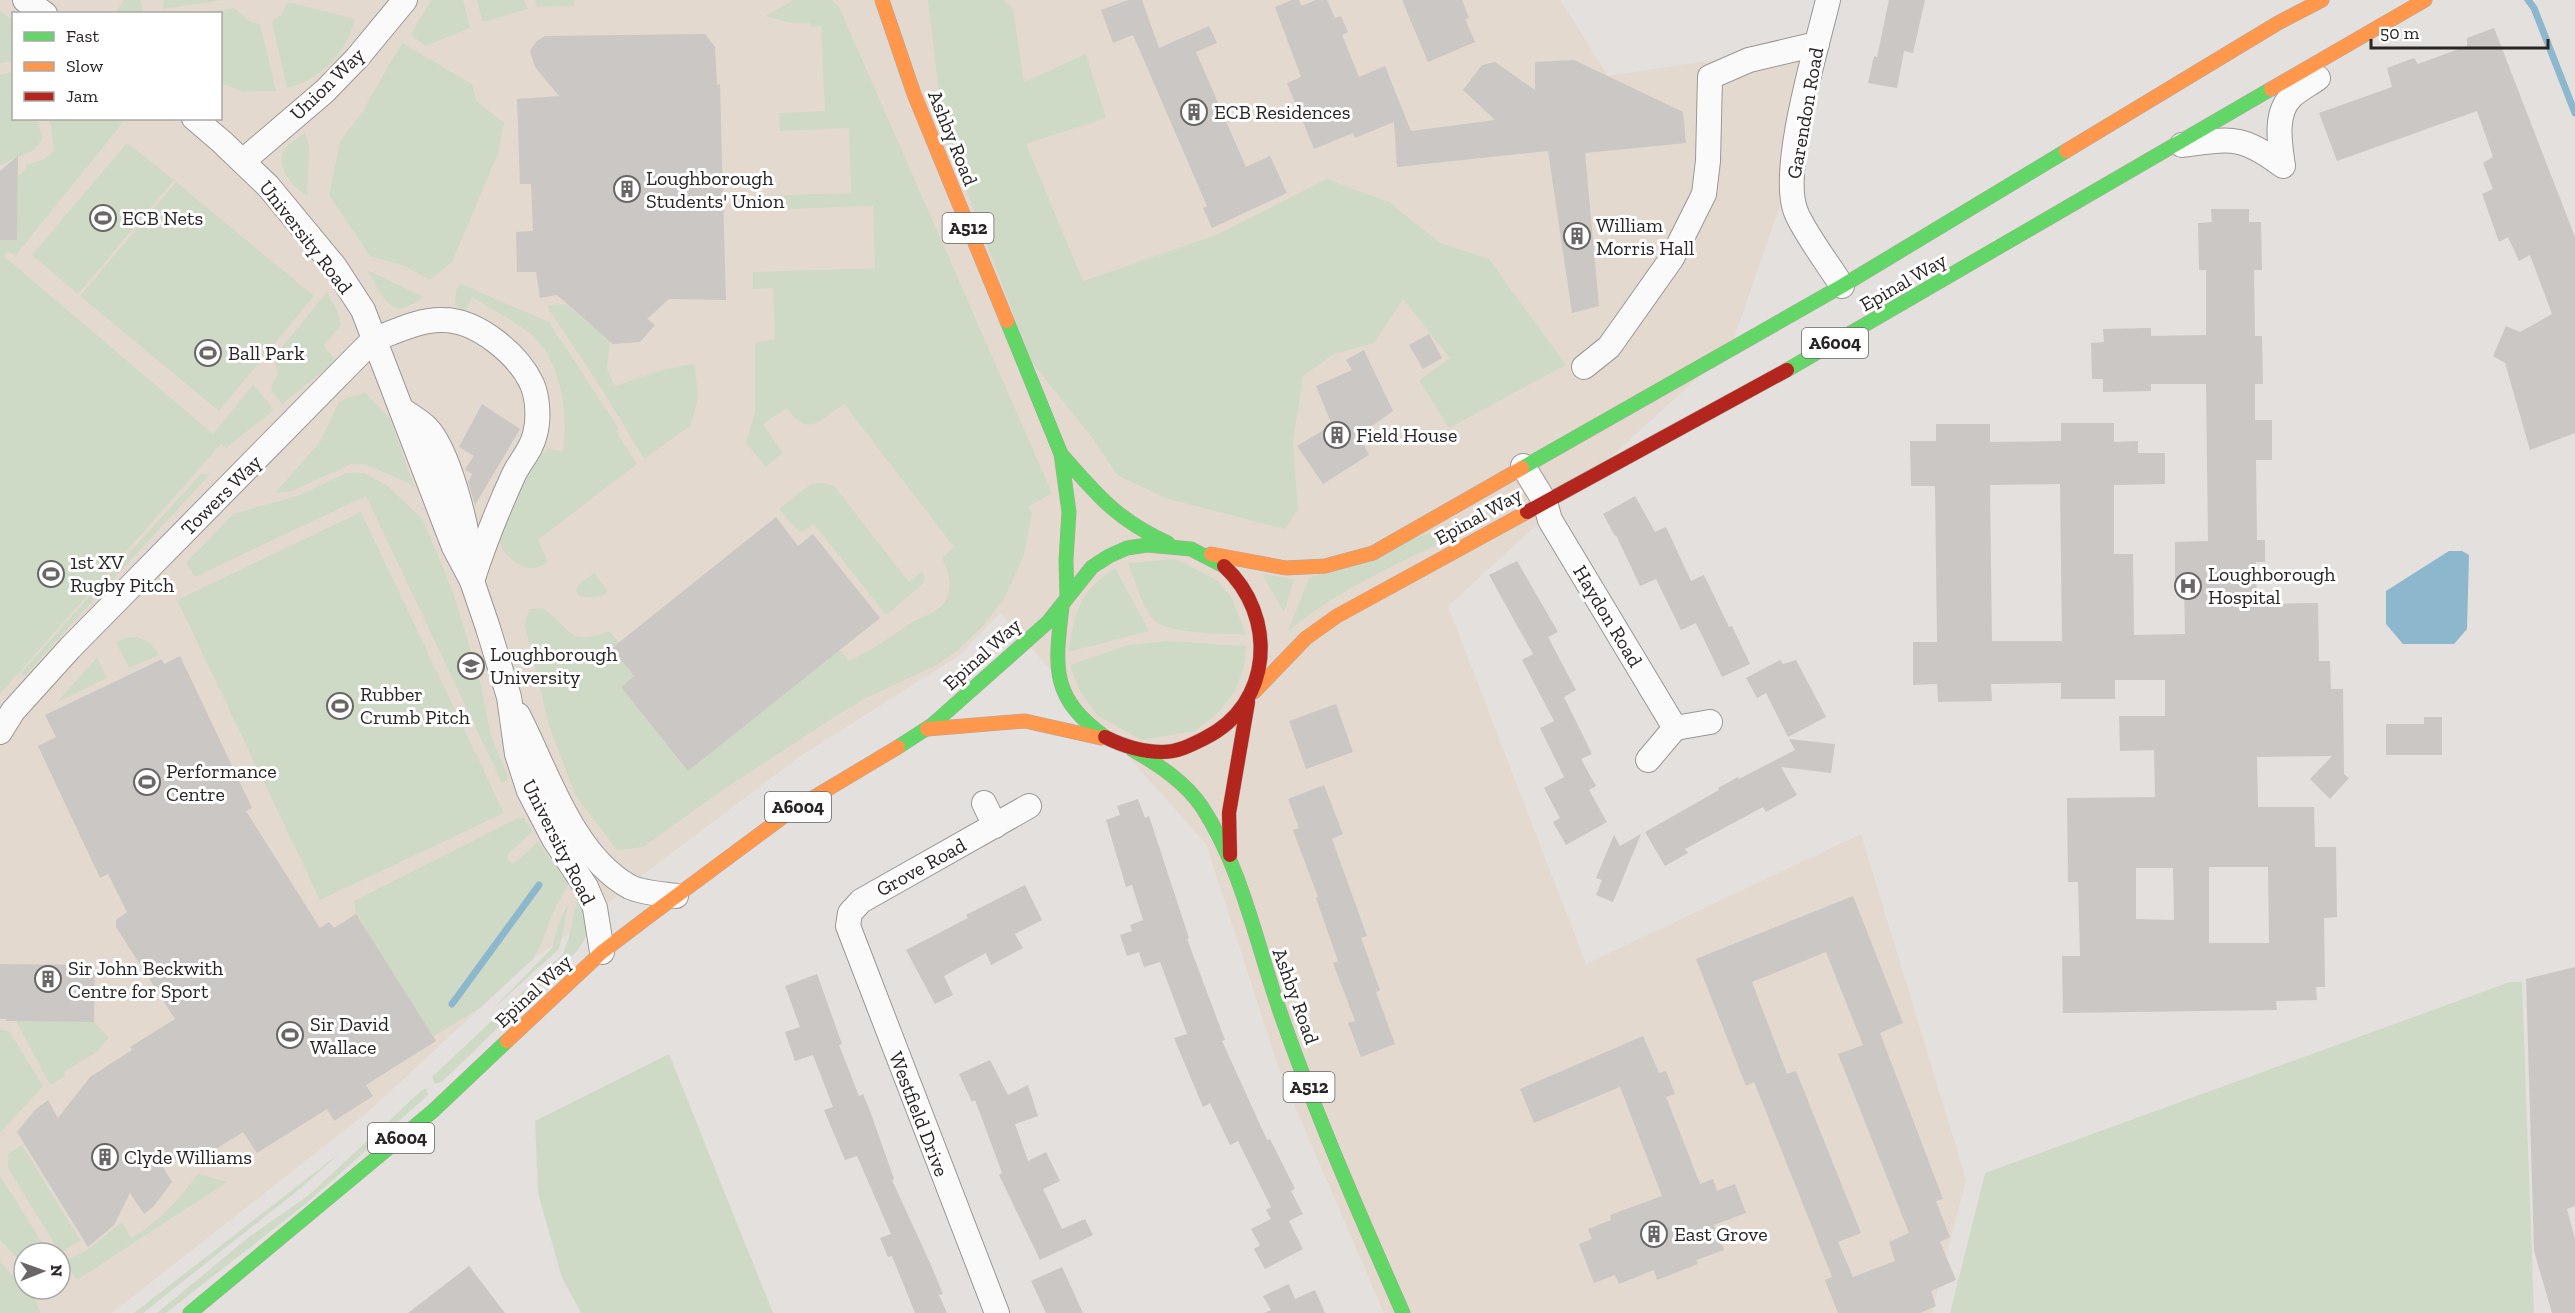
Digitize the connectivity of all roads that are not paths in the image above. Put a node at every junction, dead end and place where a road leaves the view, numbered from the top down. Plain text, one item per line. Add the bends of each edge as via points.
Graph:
1 (25, 0) edge
2 (405, 0) edge
3 (882, 0) edge
4 (1828, 0) edge
5 (2322, 0) edge
6 (2425, 0) edge
7 (42, 12) edge
8 (2387, 21) junction
9 (1817, 44) junction
10 (196, 120) edge
11 (2176, 146) junction
12 (243, 161) junction
13 (1845, 291) junction
14 (373, 340) junction
15 (1584, 367) dead end
16 (1061, 454) junction
17 (1523, 466) junction
18 (1545, 502) junction
19 (1168, 543) junction
20 (1203, 553) junction
21 (472, 581) junction
22 (1065, 602) junction
23 (508, 697) junction
24 (1250, 698) junction
25 (1710, 722) dead end
26 (1675, 728) junction
27 (927, 729) junction
28 (0, 732) edge
29 (1111, 741) junction
30 (1132, 749) junction
31 (1648, 760) dead end
32 (984, 803) dead end
33 (1029, 806) dead end
34 (995, 825) junction
35 (1230, 856) junction
36 (676, 896) junction
37 (850, 913) joint
38 (603, 952) junction
39 (190, 1313) edge
40 (998, 1313) edge
41 (1403, 1313) edge

1 - 7 street
2 - 12 street, Union Way via 325,91
3 - 16 main road, Ashby Road / A512 via 914,94
4 - 9 street, Garendon Road
5 - 13 main road, Epinal Way / A6004 via 2278,23
6 - 8 main road, Epinal Way / A6004
8 - 11 main road, Epinal Way / A6004
8 - 11 street via 2355,53 2290,98 2279,127 2283,166 2251,144 2228,139
9 - 13 street, Garendon Road via 1799,125 1791,190 1796,212
9 - 15 street via 1749,60 1710,77 1704,194 1672,258 1609,346
10 - 12 street, University Road
11 - 18 main road, Epinal Way / A6004
12 - 14 street, University Road via 335,267 363,310
13 - 17 main road, Epinal Way / A6004
14 - 21 street, University Road via 403,410 427,428 443,454 469,541
14 - 21 street via 431,321 460,321 485,333 512,356 532,385 538,418 533,444 519,464 488,531
14 - 28 street, Towers Way via 70,648 13,711
16 - 19 main road, Ashby Road via 1104,503 1139,530
16 - 22 main road, Ashby Road via 1070,529
17 - 18 street, Haydon Road
17 - 20 main road, Epinal Way / A6004 via 1373,552 1325,566 1286,568
18 - 24 main road, Epinal Way / A6004 via 1337,616 1306,638
18 - 26 street, Haydon Road via 1550,520
19 - 20 main road
19 - 22 main road via 1131,546 1108,556 1083,575
20 - 24 main road via 1236,577 1257,611 1262,638 1261,668
21 - 23 street, University Road
22 - 27 main road, Epinal Way / A6004
22 - 29 main road via 1056,663 1058,678 1078,715
23 - 36 street, University Road via 573,828 608,872 633,888
23 - 38 street, University Road via 517,754 530,791 554,839 591,897
24 - 30 main road via 1222,731 1201,743 1178,751
24 - 35 main road, Ashby Road / A512 via 1229,813
25 - 26 street
26 - 31 street
27 - 29 main road, Epinal Way / A6004 via 1026,722
27 - 36 main road, Epinal Way / A6004 via 790,812
29 - 30 main road
30 - 35 main road, Ashby Road / A512 via 1166,769 1187,789 1202,806
32 - 34 street
33 - 34 street, Grove Road
34 - 37 street, Grove Road via 861,901
35 - 41 main road, Ashby Road / A512 via 1270,985 1360,1218
36 - 38 main road, Epinal Way / A6004
37 - 40 street, Westfield Drive via 848,926 858,955
38 - 39 main road, Epinal Way / A6004 via 433,1111

